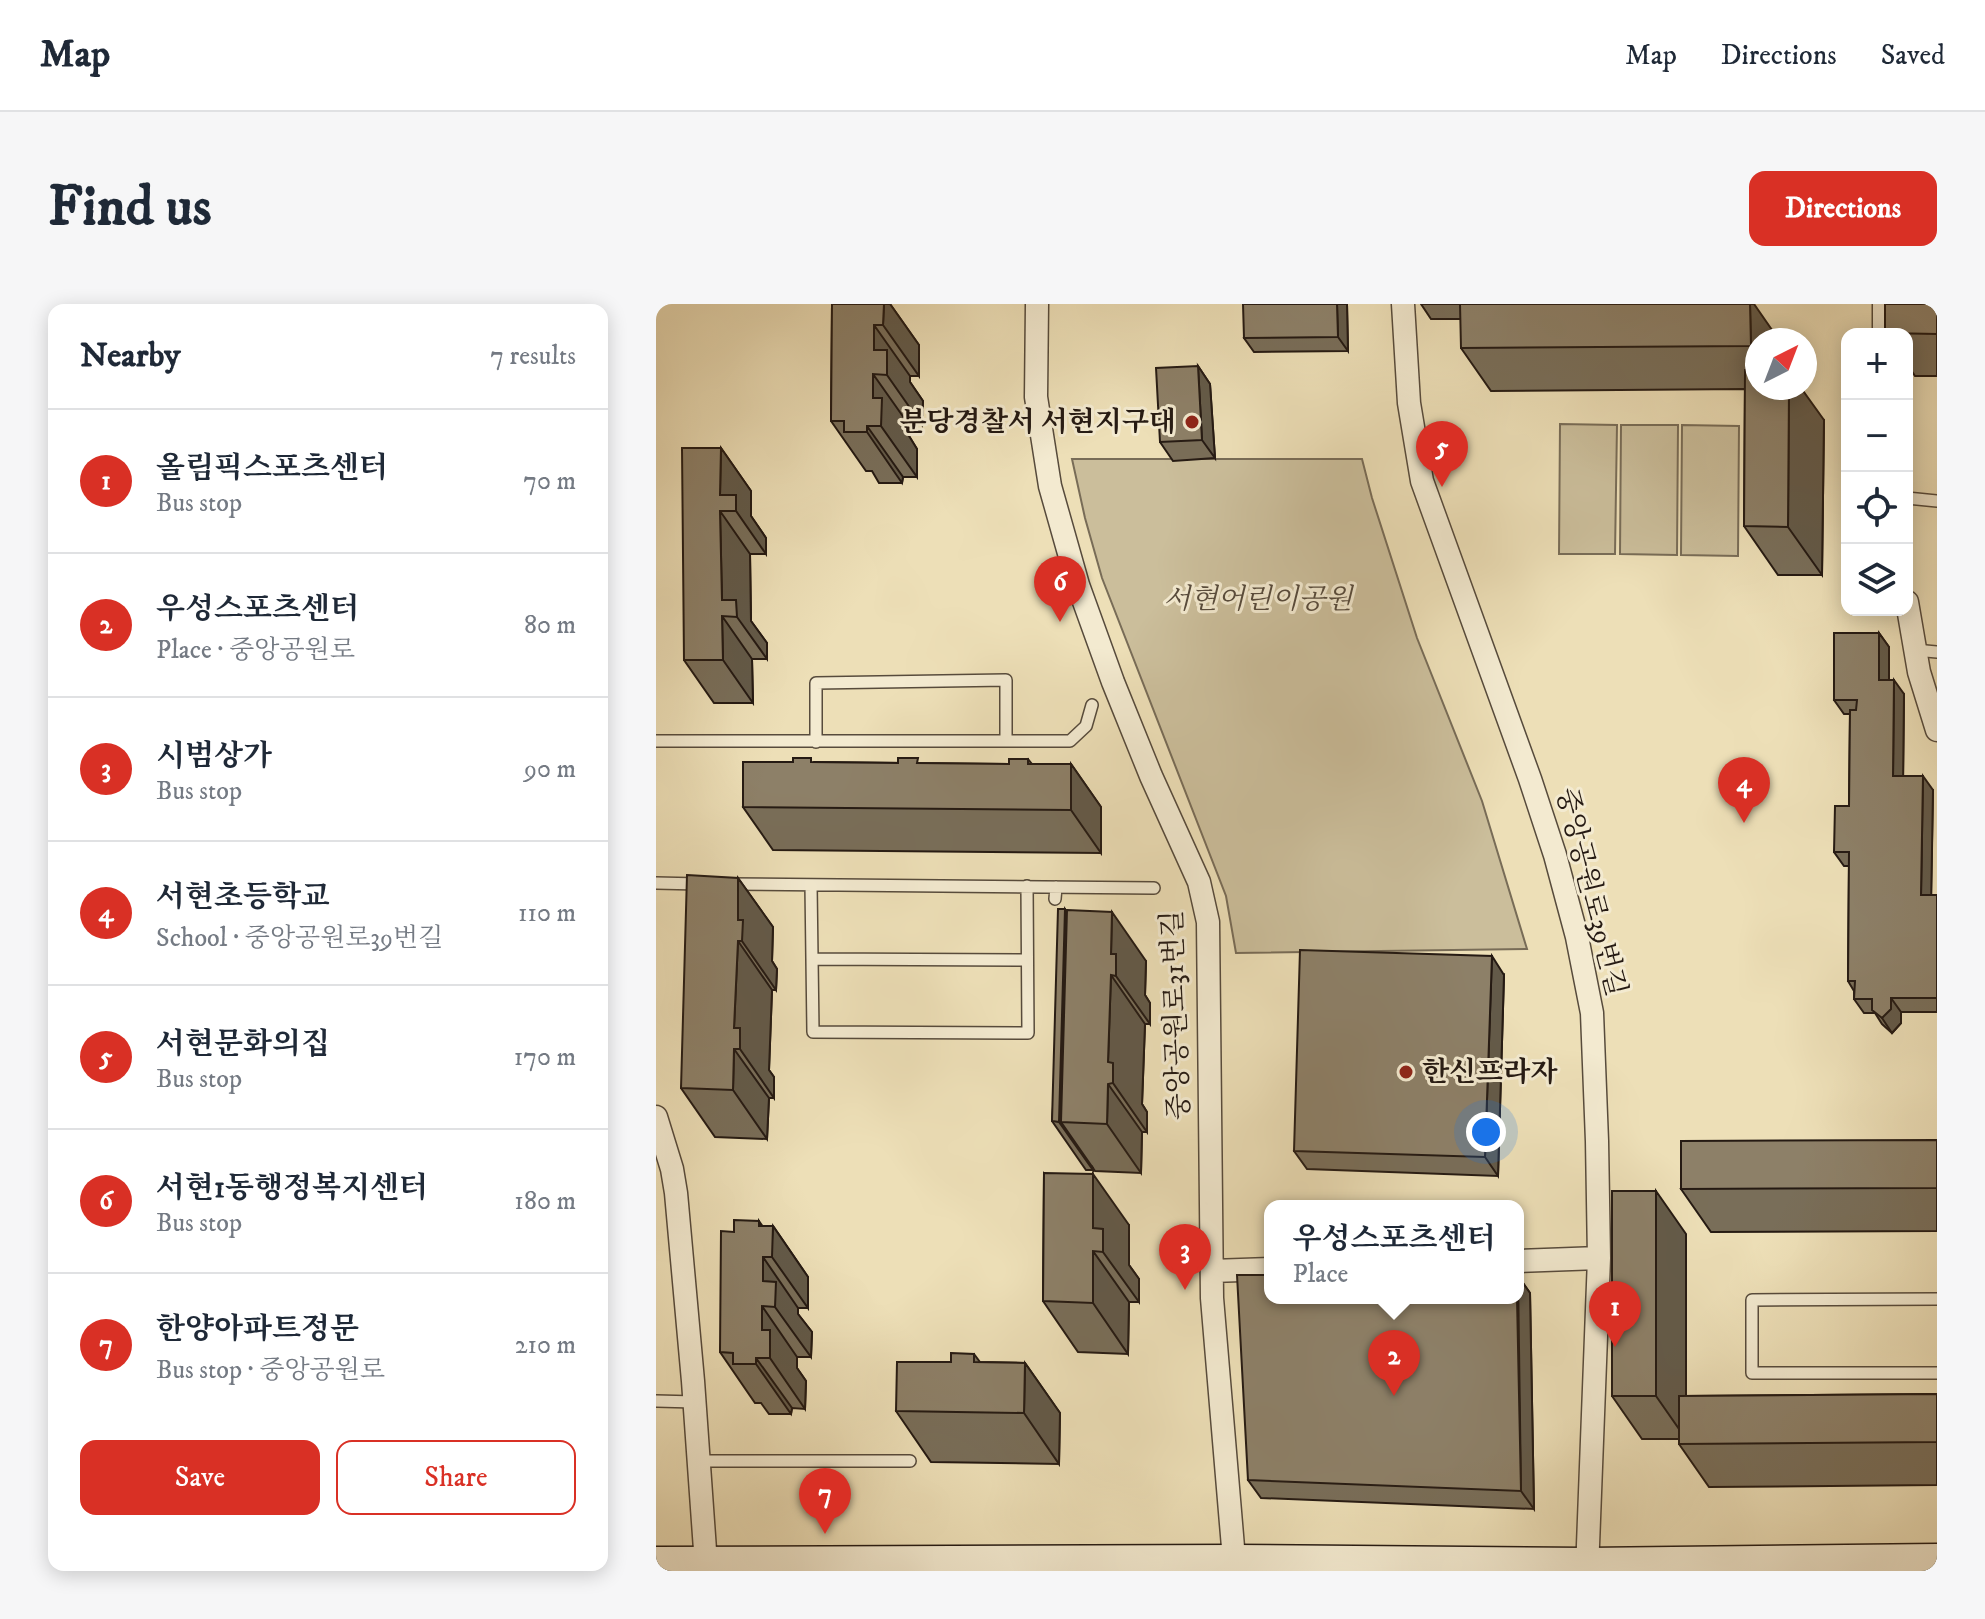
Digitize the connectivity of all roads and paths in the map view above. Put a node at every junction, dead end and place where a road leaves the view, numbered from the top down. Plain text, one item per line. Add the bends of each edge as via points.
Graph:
1 (1037, 304) edge
2 (1403, 304) edge
3 (1884, 304) edge
4 (1884, 328) edge
5 (1913, 499) edge
6 (1937, 501) edge
7 (1912, 616) edge
8 (1926, 651) edge
9 (1092, 705) dead end
10 (1937, 730) edge
11 (656, 741) edge
12 (1006, 741) junction
13 (816, 742) junction
14 (656, 883) edge
15 (811, 885) junction
16 (1027, 886) junction
17 (1154, 888) dead end
18 (812, 959) junction
19 (1027, 960) junction
20 (656, 1117) edge
21 (1599, 1258) junction
22 (1524, 1261) edge
23 (1264, 1269) edge
24 (1212, 1271) junction
25 (1937, 1299) edge
26 (1937, 1373) edge
27 (656, 1401) edge
28 (695, 1402) junction
29 (699, 1461) junction
30 (910, 1461) edge
31 (1937, 1560) edge
32 (656, 1563) edge
33 (1235, 1566) edge
34 (706, 1568) edge
35 (1587, 1568) edge

1 - 24 street, 중앙공원로31번길 via 1036,397 1050,486 1078,585 1118,695 1199,882 1208,922
2 - 21 street, 중앙공원로39번길 via 1409,403 1422,481 1530,779 1577,937 1592,1013
3 - 4 street
5 - 6 lane
7 - 8 street
8 - 10 street via 1919,672
9 - 12 lane via 1086,726 1070,741
11 - 13 lane
12 - 13 lane
12 - 13 lane via 1006,680 816,683
14 - 15 lane
15 - 16 lane
15 - 18 lane
16 - 17 lane via 1056,893
16 - 19 lane
18 - 19 lane
18 - 19 lane via 813,1032 1028,1033
20 - 28 street via 676,1193
21 - 22 street
21 - 35 street, 중앙공원로39번길
23 - 24 street
24 - 33 street, 중앙공원로31번길
25 - 26 lane via 1752,1300 1752,1373
27 - 28 lane
28 - 29 street
29 - 30 lane
29 - 34 street
31 - 35 street
32 - 34 street
33 - 34 street
33 - 35 street

